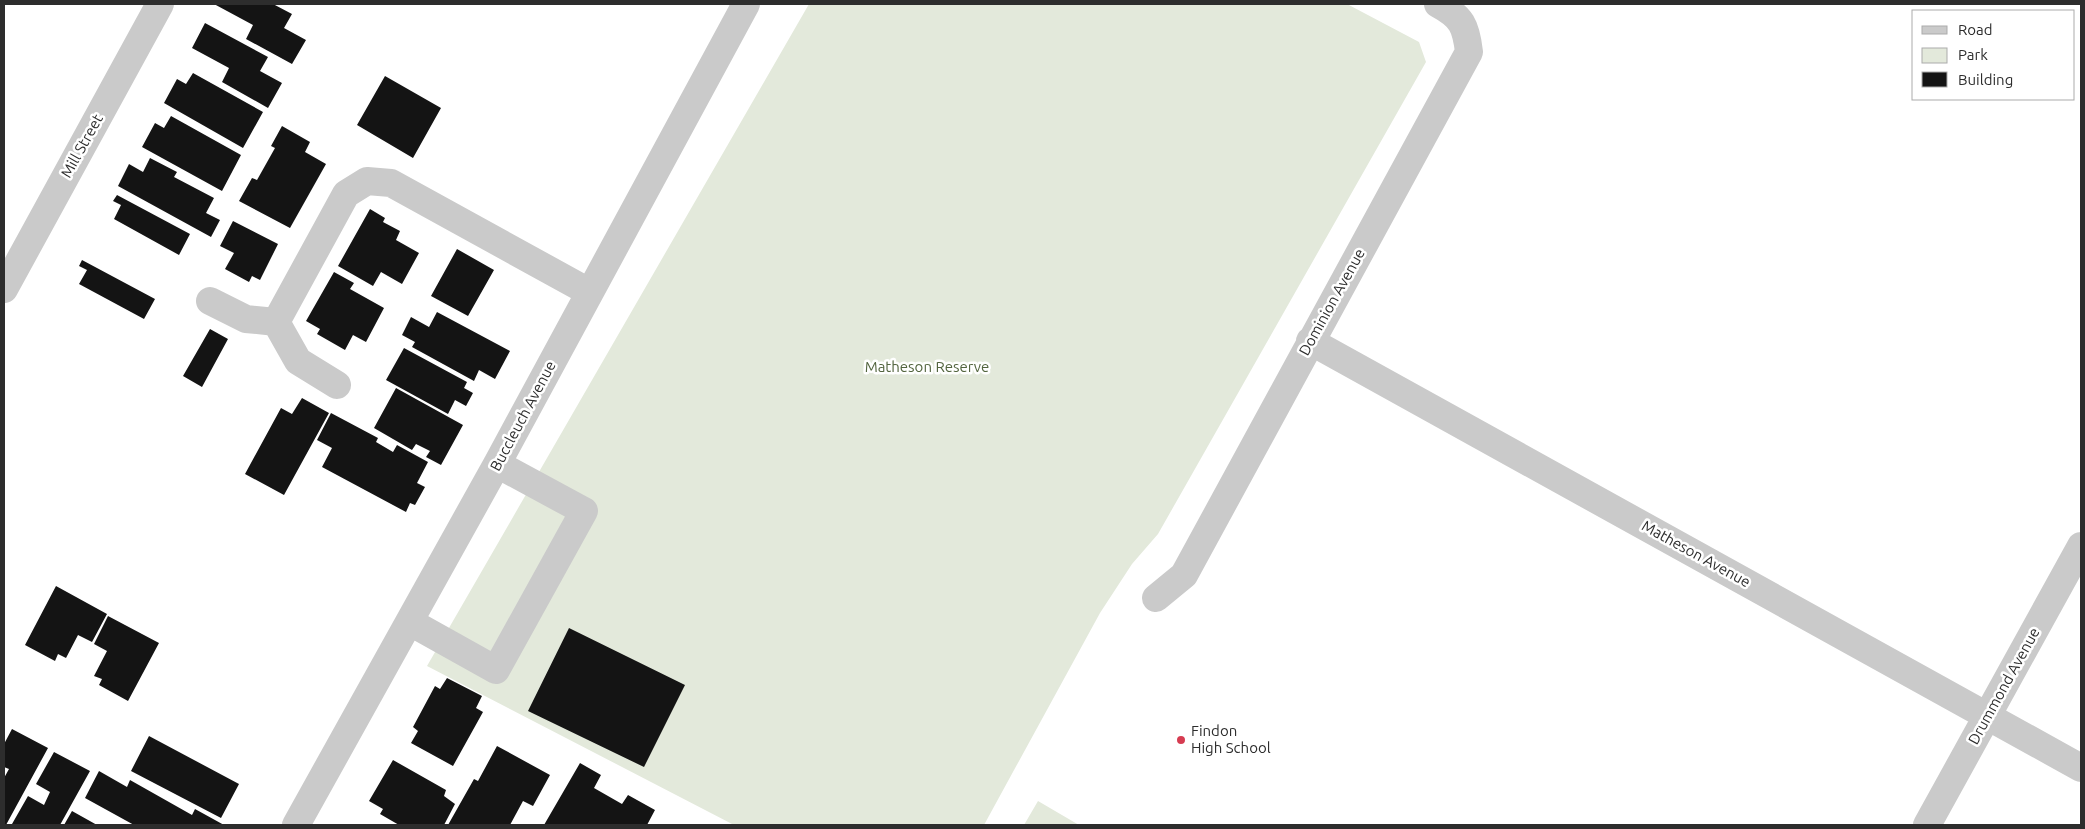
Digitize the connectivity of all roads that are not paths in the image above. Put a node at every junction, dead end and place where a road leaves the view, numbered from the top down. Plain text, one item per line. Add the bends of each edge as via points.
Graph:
1 (160, 4) edge
2 (746, 4) edge
3 (1438, 4) edge
4 (4, 289) edge
5 (589, 292) junction
6 (210, 301) dead end
7 (276, 322) junction
8 (1310, 341) junction
9 (337, 385) dead end
10 (497, 464) junction
11 (2081, 546) edge
12 (1156, 598) dead end
13 (410, 622) junction
14 (1987, 716) junction
15 (2081, 768) edge
16 (296, 825) edge
17 (1928, 825) edge

1 - 4 street, Mill Street
2 - 5 street, Buccleuch Avenue
3 - 8 street, Dominion Avenue via 1454,12 1466,30 1469,52
5 - 7 street via 392,183 367,181 346,194
5 - 10 street, Buccleuch Avenue
6 - 7 street via 246,319
7 - 9 street via 298,361
8 - 12 street, Dominion Avenue via 1184,575
8 - 14 street, Matheson Avenue
10 - 13 street, Buccleuch Avenue
10 - 13 street via 584,511 496,670
11 - 14 street, Drummond Avenue
13 - 16 street, Buccleuch Avenue
14 - 15 street, Matheson Avenue
14 - 17 street, Drummond Avenue

